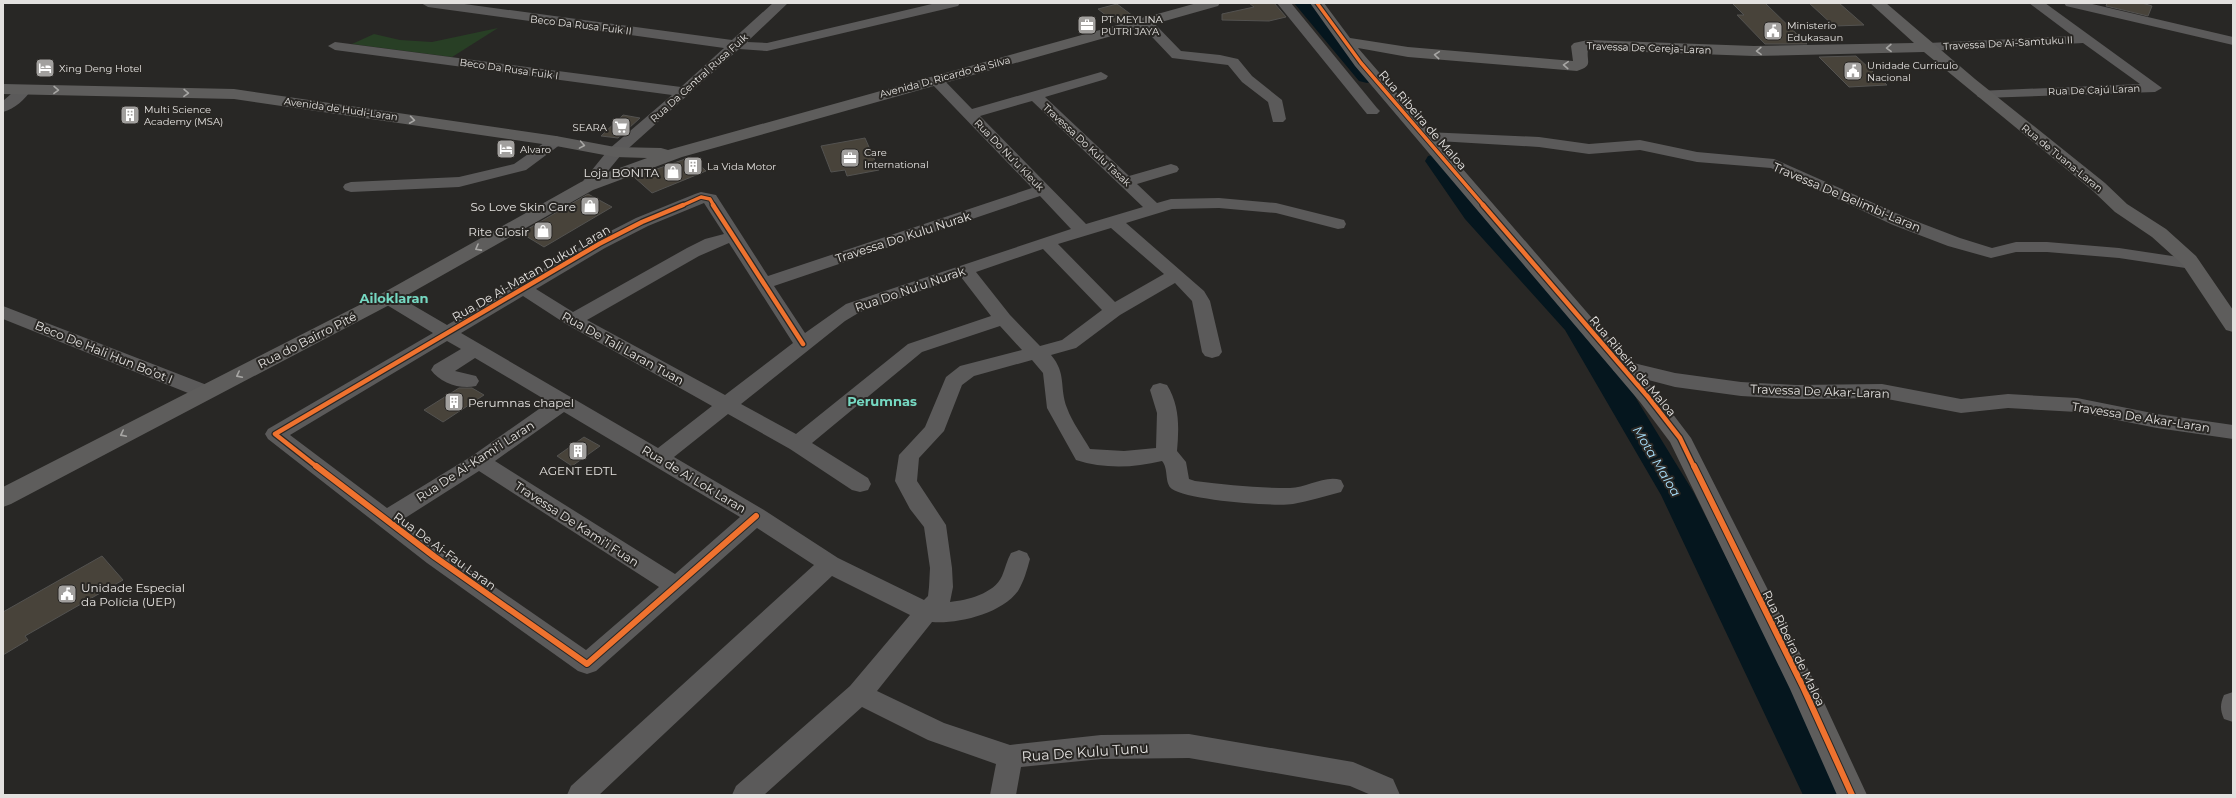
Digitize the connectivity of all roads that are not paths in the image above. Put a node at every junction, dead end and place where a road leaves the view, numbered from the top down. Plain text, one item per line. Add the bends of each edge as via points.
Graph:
1 (428, 3) edge
2 (781, 3) edge
3 (952, 3) edge
4 (1160, 3) edge
5 (1213, 3) edge
6 (1284, 3) edge
7 (1316, 3) edge
8 (1877, 3) edge
9 (2036, 3) edge
10 (2071, 3) edge
11 (1194, 5) edge
12 (1147, 20) junction
13 (2087, 39) junction
14 (1343, 41) junction
15 (2233, 41) edge
16 (735, 45) junction
17 (335, 46) dead end
18 (1928, 47) junction
19 (1101, 76) dead end
20 (936, 80) junction
21 (3, 89) edge
22 (25, 89) junction
23 (684, 92) junction
24 (1983, 94) junction
25 (1035, 96) junction
26 (3, 108) edge
27 (1372, 110) dead end
28 (970, 114) junction
29 (1278, 119) dead end
30 (1426, 137) junction
31 (556, 141) junction
32 (615, 152) junction
33 (676, 153) junction
34 (1170, 169) dead end
35 (1126, 182) junction
36 (351, 186) dead end
37 (587, 186) junction
38 (1042, 190) junction
39 (1153, 208) junction
40 (1114, 222) junction
41 (1338, 224) dead end
42 (1083, 231) junction
43 (735, 236) junction
44 (1046, 242) junction
45 (2192, 264) junction
46 (965, 270) junction
47 (1176, 275) junction
48 (764, 283) junction
49 (522, 288) junction
50 (388, 298) junction
51 (1113, 311) junction
52 (3, 312) edge
53 (573, 320) junction
54 (1003, 320) junction
55 (2233, 325) edge
56 (447, 334) junction
57 (803, 344) junction
58 (474, 350) junction
59 (1212, 352) dead end
60 (1036, 353) junction
61 (1621, 366) junction
62 (470, 381) dead end
63 (1160, 390) dead end
64 (205, 392) junction
65 (564, 402) junction
66 (726, 405) junction
67 (2233, 432) edge
68 (797, 444) junction
69 (1166, 453) junction
70 (659, 458) junction
71 (479, 461) junction
72 (860, 484) dead end
73 (1333, 486) dead end
74 (3, 498) edge
75 (756, 516) junction
76 (386, 519) junction
77 (1019, 559) dead end
78 (830, 564) junction
79 (676, 586) junction
80 (926, 612) junction
81 (859, 694) junction
82 (2233, 703) edge
83 (2233, 711) edge
84 (1010, 757) junction
85 (580, 795) edge
86 (745, 795) edge
87 (1003, 795) edge
88 (1387, 795) edge
89 (1852, 795) edge

1 - 16 street, Beco Da Rusa Fuik II
2 - 16 street, Rua Da Central Rusa Fuik
3 - 16 street, Beco Da Rusa Fuik II via 767,47
4 - 12 street
5 - 11 street, Avenida D. Ricardo da Silva
6 - 27 street
7 - 14 street, Rua Ribeira de Maloa
8 - 18 street, Rua de Tuana-Laran
9 - 13 street, Rua De Cajú Laran
10 - 15 street
11 - 12 street, Avenida D. Ricardo da Silva
12 - 20 street, Avenida D. Ricardo da Silva
12 - 29 street via 1177,55 1226,60 1237,65 1247,79 1275,100
13 - 18 street, Travessa De Ai-Samtuku II
13 - 24 street, Rua De Cajú Laran via 2155,88
18 -> 14 street, Travessa De Cereja-Laran via 1754,51 1588,45 1579,46 1581,64 1577,66 1408,52
14 - 30 street, Rua Ribeira de Maloa
16 - 23 street, Rua Da Central Rusa Fuik
17 - 23 street, Beco Da Rusa Fuik I
18 - 24 street, Rua de Tuana-Laran
19 - 25 street
20 - 28 street, Rua Do Nu’u Kleuk
20 - 33 street, Avenida D. Ricardo da Silva
21 - 22 street, Avenida de Hudi-Laran
22 - 26 street
22 -> 31 street, Avenida de Hudi-Laran via 234,94
23 - 32 street, Rua Da Central Rusa Fuik
24 - 45 street, Rua de Tuana-Laran via 2099,187 2121,208 2159,233
25 - 28 street, Travessa Do Kulu Tasak
25 - 35 street, Travessa Do Kulu Tasak
28 - 38 street, Rua Do Nu’u Kleuk
30 - 45 street, Travessa De Belimbi-Laran via 1539,142 1589,148 1640,145 1697,157 1774,164 1899,221 1991,253 2016,247 2046,247 2119,253
30 - 61 street, Rua Ribeira de Maloa
31 -> 32 street, Avenida de Hudi-Laran
31 - 36 street via 520,167 459,182
32 - 33 street, Avenida de Hudi-Laran
32 - 37 street, Rua Da Central Rusa Fuik
33 - 37 street, Rua do Bairro Pité
34 - 35 street
35 - 39 street, Travessa Do Kulu Tasak
37 -> 50 street, Rua do Bairro Pité
38 - 42 street, Rua Do Nu’u Kleuk
38 - 48 street, Travessa Do Kulu Nurak
39 - 40 street, Rua Do Nu’u Nurak
39 - 41 street, Rua Do Nu’u Nurak via 1183,202 1276,208
40 - 42 street, Rua Do Nu’u Nurak
40 - 47 street
42 - 44 street, Rua Do Nu’u Nurak
43 - 48 street, Rua De Ai-Matan Dukur Laran
43 - 49 street, Rua De Ai-Matan Dukur Laran via 710,199 695,198 617,235
43 - 53 street via 711,243 693,252
44 - 46 street, Rua Do Nu’u Nurak
44 - 51 street
45 - 55 street, Rua de Tuana-Laran
46 - 54 street
46 - 57 street, Rua Do Nu’u Nurak via 852,308
47 - 51 street
47 - 59 street via 1201,301
48 - 57 street, Rua De Ai-Matan Dukur Laran
49 - 53 street, Rua De Tali Laran Tuan
49 - 56 street, Rua De Ai-Matan Dukur Laran
50 - 56 street, Rua de Ai Lok Laran
50 -> 64 street, Rua do Bairro Pité
51 - 60 street via 1070,344
52 - 64 street, Beco De Hali Hun Bo’ot I
53 - 66 street, Rua De Tali Laran Tuan
54 - 60 street
54 - 68 street via 915,348
56 - 58 street, Rua de Ai Lok Laran
56 - 76 street, Rua De Ai-Fau Laran via 275,434
57 - 66 street, Rua Do Nu’u Nurak
58 - 62 street via 441,370 450,377
58 - 65 street, Rua de Ai Lok Laran
60 - 69 street via 1048,362 1054,374 1054,398 1083,455 1104,459
60 - 80 street via 967,371 953,382 934,431 909,455 906,481 918,503 935,525 940,568 941,587 938,600
61 - 67 street, Travessa De Akar-Laran via 1675,380 1741,389 1796,392 1882,391 1961,406 2008,401 2077,405 2157,421
61 - 89 street, Rua Ribeira de Maloa via 1680,438 1800,682
63 - 69 street via 1166,402 1170,428
64 -> 74 street, Rua do Bairro Pité
65 - 70 street, Rua de Ai Lok Laran
65 - 71 street, Rua De Ai-Kami’i Laran
66 - 68 street, Rua De Tali Laran Tuan
66 - 70 street, Rua Do Nu’u Nurak
68 - 72 street, Rua De Tali Laran Tuan
69 - 73 street via 1175,462 1179,483 1191,489 1292,496
70 - 75 street, Rua de Ai Lok Laran
71 - 76 street, Rua De Ai-Kami’i Laran
71 - 79 street, Travessa De Kami’i Fuan
75 - 78 street, Rua de Ai Lok Laran
75 - 79 street, Rua De Ai-Fau Laran
76 - 79 street, Rua De Ai-Fau Laran via 435,557 587,664
77 - 80 street via 1010,585 994,600 940,614
78 - 80 street, Rua de Ai Lok Laran
78 - 85 street
80 - 81 street
81 - 84 street, Rua De Kulu Tunu via 937,732
81 - 86 street
82 - 83 street
84 - 87 street
84 - 88 street, Rua De Kulu Tunu via 1101,748 1189,746 1353,774 1384,788

